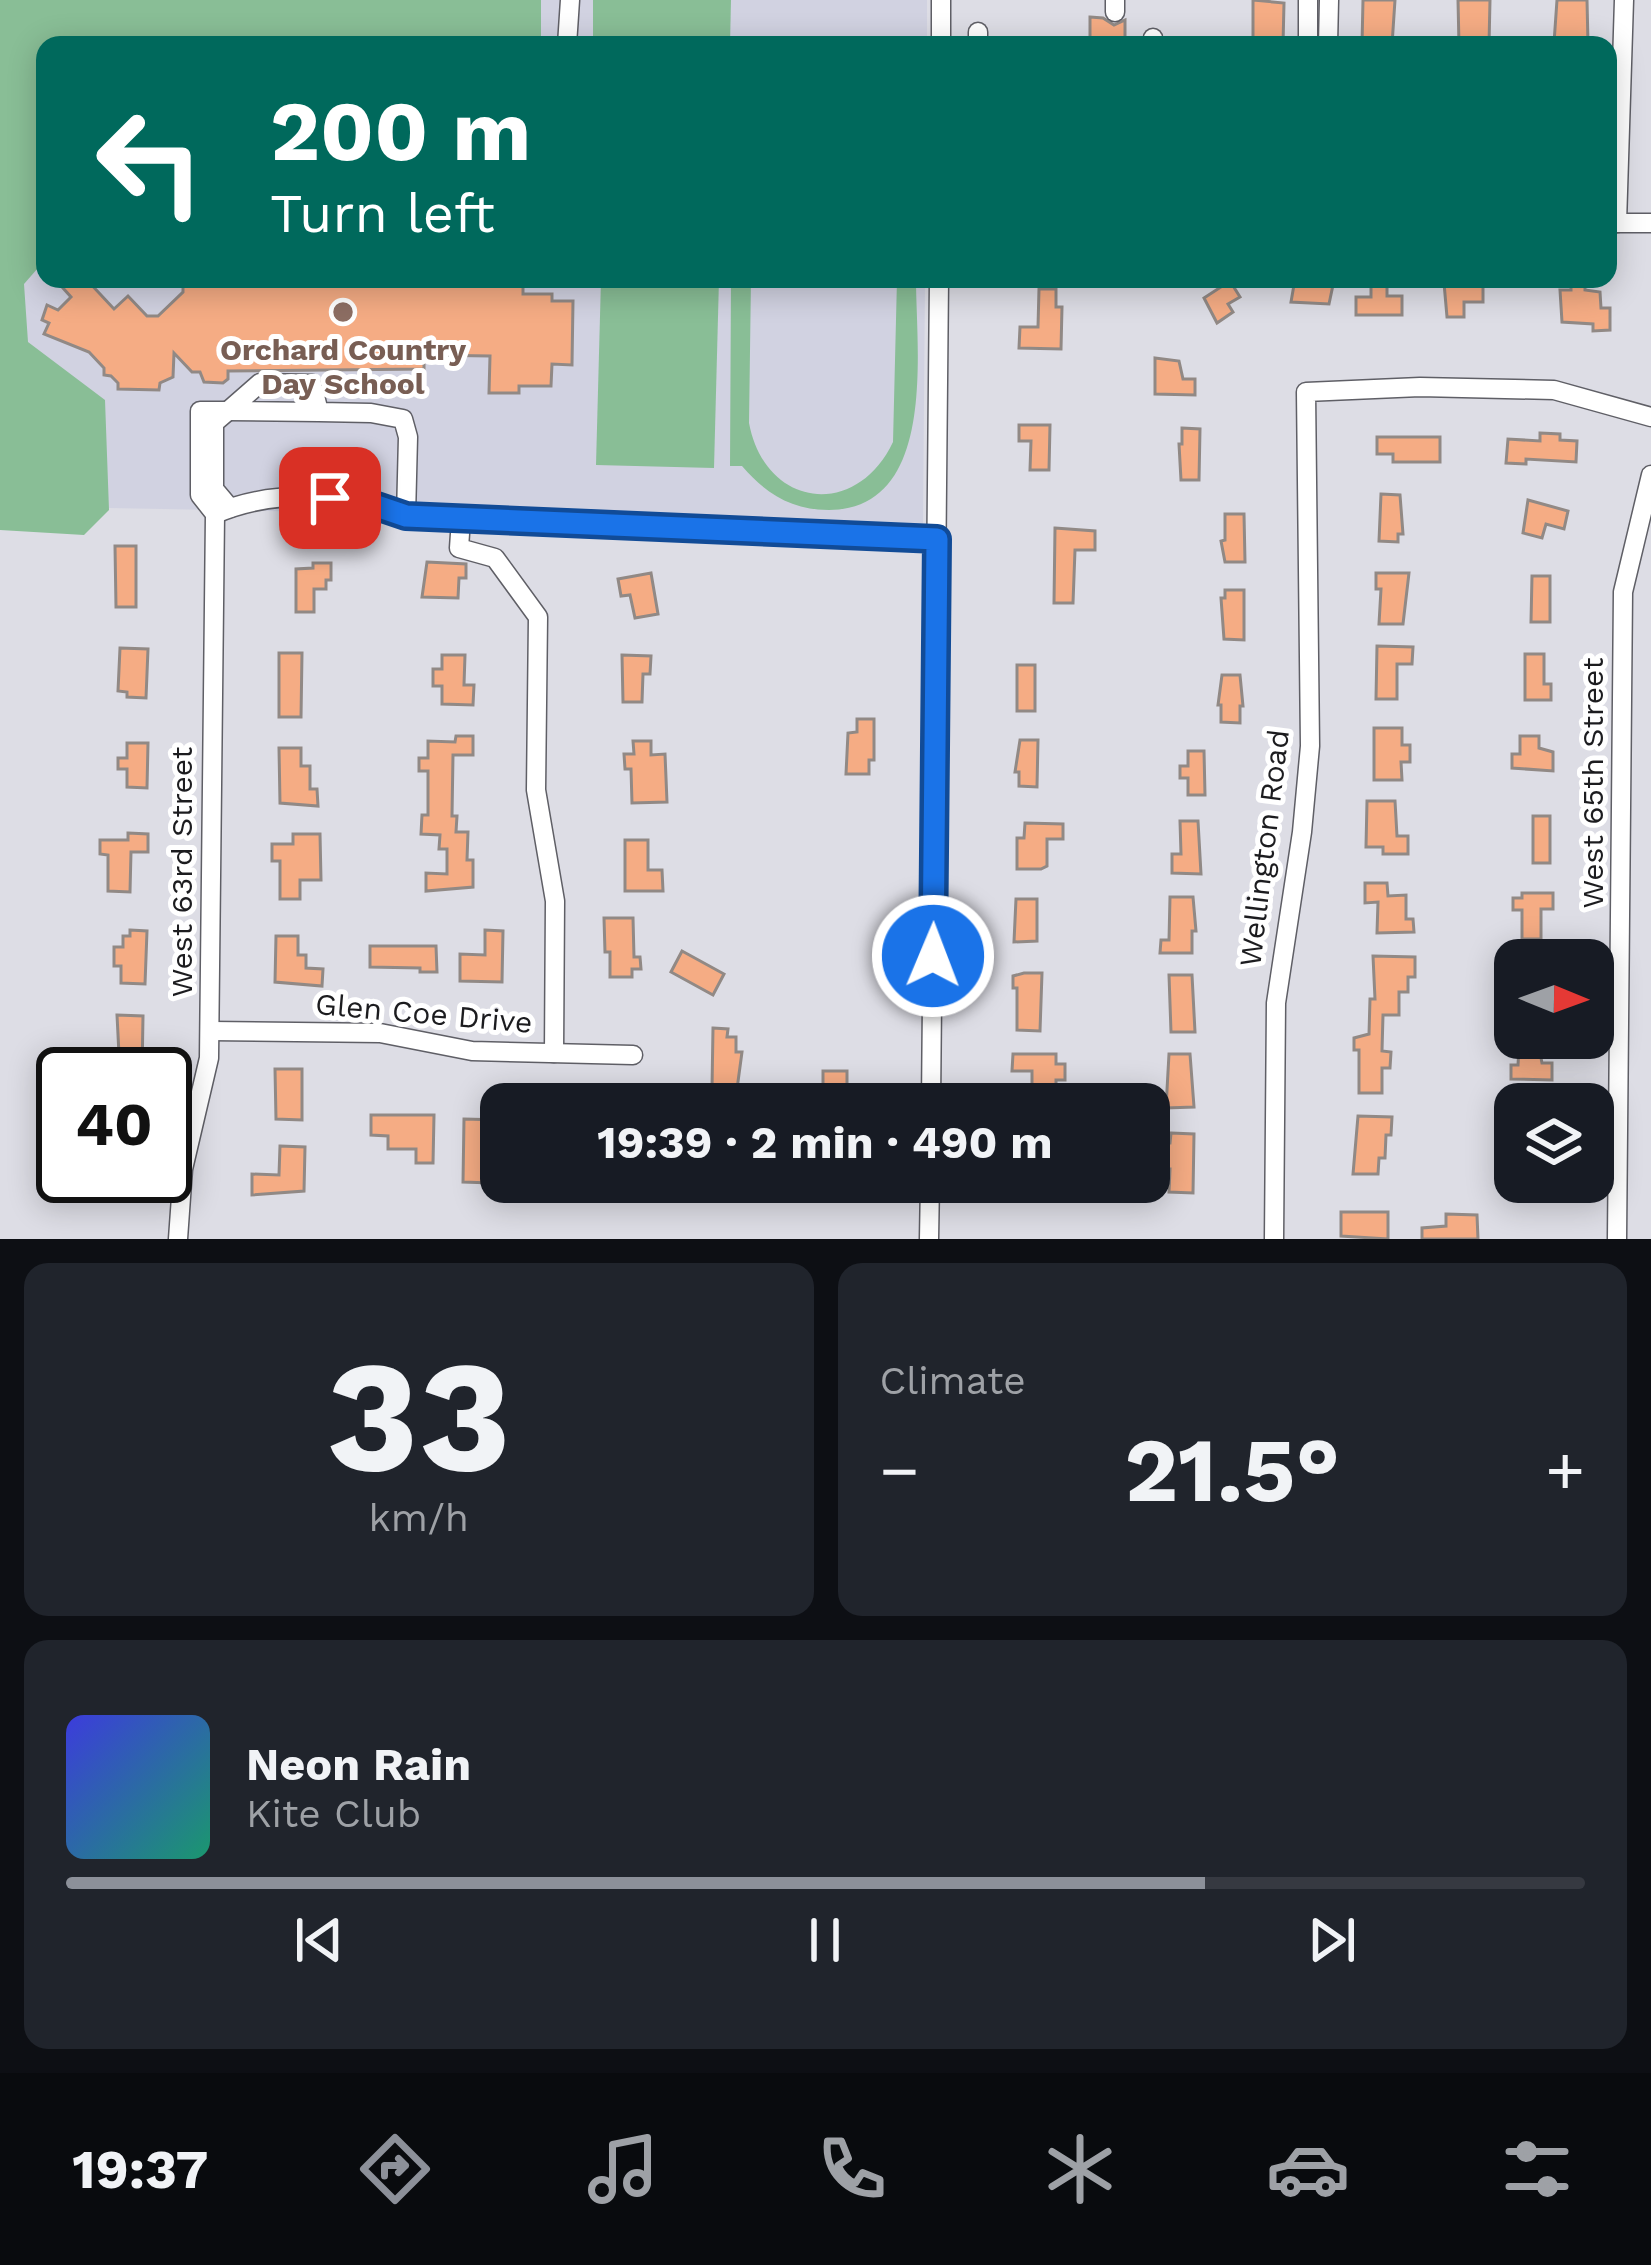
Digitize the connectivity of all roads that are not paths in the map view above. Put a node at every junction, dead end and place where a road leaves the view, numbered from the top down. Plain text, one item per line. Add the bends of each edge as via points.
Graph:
1 (570, 0) edge
2 (941, 0) edge
3 (1308, 0) edge
4 (1329, 0) edge
5 (1624, 0) edge
6 (568, 36) edge
7 (941, 36) edge
8 (1308, 36) edge
9 (1328, 36) edge
10 (1617, 130) edge
11 (1617, 223) edge
12 (1651, 223) edge
13 (939, 288) edge
14 (228, 411) junction
15 (319, 412) junction
16 (1651, 417) edge
17 (1651, 475) edge
18 (222, 511) junction
19 (406, 516) junction
20 (461, 519) junction
21 (937, 539) junction
22 (210, 1031) junction
23 (554, 1054) junction
24 (634, 1055) dead end
25 (931, 1083) edge
26 (930, 1203) edge
27 (178, 1239) edge
28 (929, 1239) edge
29 (1274, 1239) edge
30 (1618, 1239) edge

1 - 6 street
2 - 7 street
3 - 8 street
4 - 9 street
5 - 10 street
11 - 12 street
13 - 21 street
14 - 15 street
14 - 15 street via 260,383 312,384
14 - 18 street via 214,423
14 - 18 street via 200,411 200,495
15 - 19 street via 404,419
16 - 29 street, Wellington Road via 1554,390 1306,392 1310,746 1276,1003
17 - 30 street, West 65th Street via 1623,592
18 - 19 street via 301,495 359,500
18 - 22 street, West 63rd Street via 213,574
19 - 20 street
20 - 21 street
20 - 23 street via 459,548 495,558 538,617 536,790 555,901
21 - 25 street
22 - 23 street, Glen Coe Drive via 380,1033 472,1051
22 - 27 street, West 63rd Street
23 - 24 street, Glen Coe Drive
26 - 28 street

